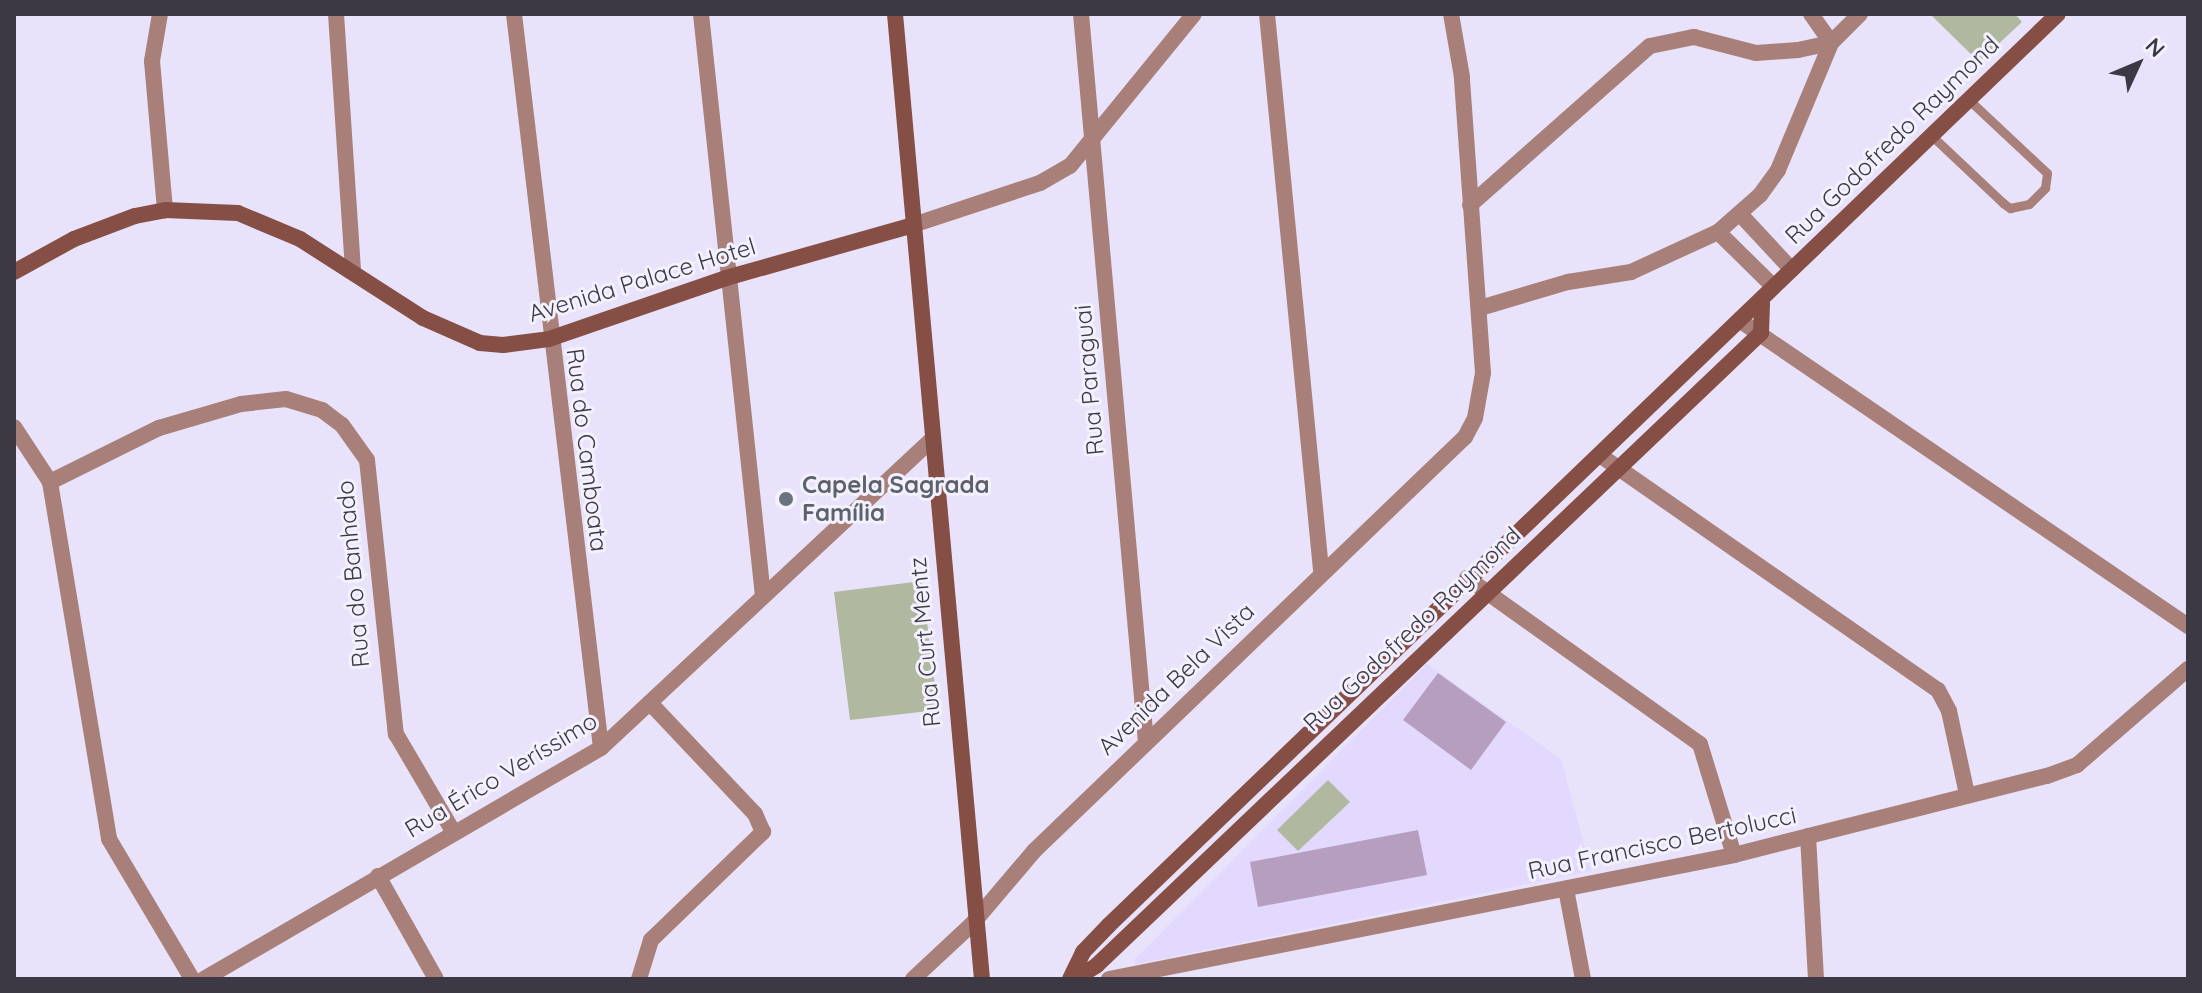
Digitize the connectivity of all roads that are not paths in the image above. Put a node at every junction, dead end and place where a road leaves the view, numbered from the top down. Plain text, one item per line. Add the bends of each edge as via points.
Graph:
1 (160, 14) edge
2 (336, 14) edge
3 (514, 14) edge
4 (701, 14) edge
5 (895, 14) edge
6 (1081, 14) edge
7 (1194, 14) edge
8 (1267, 14) edge
9 (1451, 14) edge
10 (1811, 14) edge
11 (1860, 14) edge
12 (2058, 14) edge
13 (1831, 43) junction
14 (1969, 100) junction
15 (1932, 136) junction
16 (1091, 145) junction
17 (1470, 205) junction
18 (165, 210) junction
19 (1740, 214) junction
20 (913, 225) junction
21 (1718, 232) junction
22 (1792, 270) junction
23 (353, 271) junction
24 (14, 272) edge
25 (726, 278) junction
26 (1774, 287) junction
27 (1762, 303) junction
28 (1480, 308) junction
29 (1742, 322) junction
30 (1761, 333) junction
31 (549, 339) junction
32 (14, 427) edge
33 (931, 440) junction
34 (1601, 456) junction
35 (1620, 467) junction
36 (50, 482) junction
37 (1321, 570) junction
38 (1467, 578) junction
39 (1486, 591) junction
40 (763, 596) junction
41 (2188, 626) edge
42 (2188, 669) edge
43 (650, 703) junction
44 (1146, 742) junction
45 (601, 748) junction
46 (1967, 794) junction
47 (454, 833) junction
48 (1808, 836) junction
49 (1734, 855) junction
50 (378, 876) junction
51 (1566, 889) junction
52 (973, 923) junction
53 (192, 979) edge
54 (204, 979) edge
55 (436, 979) edge
56 (639, 979) edge
57 (913, 979) edge
58 (982, 979) edge
59 (1073, 979) edge
60 (1109, 979) edge
61 (1583, 979) edge
62 (1816, 979) edge

1 - 18 street via 152,61
2 - 23 street
3 - 31 street, Rua do Camboata
4 - 25 street
5 - 20 main road, Rua Curt Mentz
6 - 16 street, Rua Paraguai
7 - 16 street, Avenida Palace Hotel
8 - 37 street
9 - 17 street via 1462,77
10 - 13 street
11 - 13 street
12 - 14 main road, Rua Godofredo Raymond
13 - 17 street via 1773,54 1694,37 1650,46
13 - 19 street via 1792,143 1760,195
14 - 15 main road, Rua Godofredo Raymond
14 - 15 lane via 2047,173 2048,181 2029,204 2010,208
15 - 22 main road, Rua Godofredo Raymond
16 - 20 street, Avenida Palace Hotel via 1070,166 1040,183
16 - 44 street, Rua Paraguai
17 - 28 street
18 - 23 main road, Avenida Palace Hotel via 238,213 263,220
18 - 24 main road, Avenida Palace Hotel via 74,239
19 - 21 street
19 - 22 street
20 - 25 main road, Avenida Palace Hotel
20 - 33 main road, Rua Curt Mentz
21 - 26 street
21 - 28 street via 1631,272 1568,282
22 - 26 main road, Rua Godofredo Raymond
23 - 31 main road, Avenida Palace Hotel via 423,318 480,343
25 - 31 main road, Avenida Palace Hotel
25 - 40 street
26 - 27 main road, Rua Godofredo Raymond
27 - 29 main road, Rua Godofredo Raymond
27 - 30 main road
28 - 37 street, Avenida Bela Vista via 1483,373 1475,418 1446,459
29 - 30 street
29 - 34 main road, Rua Godofredo Raymond
30 - 35 main road, Rua Godofredo Raymond
30 - 41 street
31 - 45 street, Rua do Camboata
32 - 36 street
33 - 40 street, Rua Érico Veríssimo
33 - 52 main road, Rua Curt Mentz
34 - 35 street
34 - 38 main road, Rua Godofredo Raymond
35 - 39 main road, Rua Godofredo Raymond
35 - 46 street via 1938,690 1949,711
36 - 47 street, Rua do Banhado via 159,428 241,404 286,399 322,410 342,425 367,460 372,487 396,734
36 - 53 street via 109,839
37 - 44 street, Avenida Bela Vista
38 - 39 street
38 - 59 main road, Rua Godofredo Raymond via 1100,934 1083,952
39 - 49 street via 1700,744
39 - 59 main road, Rua Godofredo Raymond via 1097,965
40 - 43 street, Rua Érico Veríssimo
42 - 46 street, Rua Francisco Bertolucci via 2077,765
43 - 45 street, Rua Érico Veríssimo
43 - 56 street via 755,814 763,832 651,940
44 - 52 street, Avenida Bela Vista via 1034,851
45 - 47 street, Rua Érico Veríssimo
46 - 48 street, Rua Francisco Bertolucci
47 - 50 street, Rua Érico Veríssimo
48 - 49 street, Rua Francisco Bertolucci
48 - 62 street
49 - 51 street, Rua Francisco Bertolucci
50 - 54 street, Rua Érico Veríssimo
50 - 55 street
51 - 60 street, Rua Francisco Bertolucci
51 - 61 street
52 - 57 street, Avenida Bela Vista
52 - 58 main road, Rua Curt Mentz

